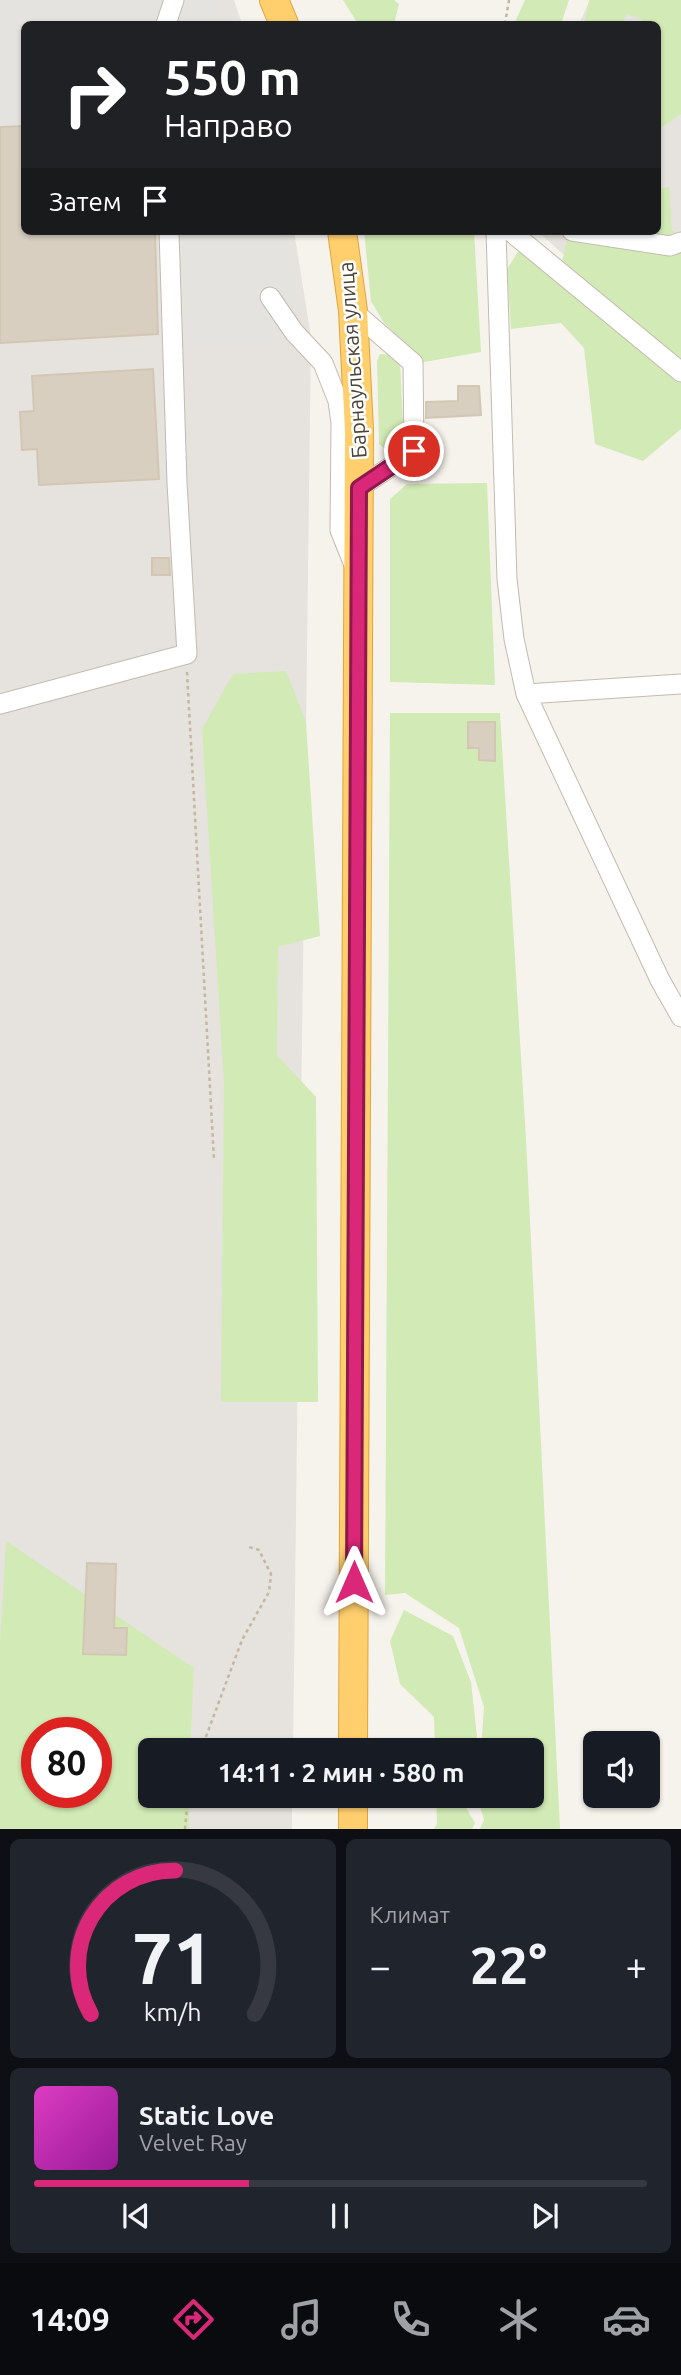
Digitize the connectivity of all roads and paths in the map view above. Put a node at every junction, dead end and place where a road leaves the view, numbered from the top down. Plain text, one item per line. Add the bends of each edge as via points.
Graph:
1 (174, 0) edge
2 (274, 0) edge
3 (509, 0) edge
4 (167, 21) edge
5 (283, 21) edge
6 (506, 21) edge
7 (169, 235) edge
8 (343, 235) edge
9 (496, 235) edge
10 (515, 235) edge
11 (598, 235) edge
12 (681, 242) edge
13 (270, 297) dead end
14 (353, 311) junction
15 (681, 372) edge
16 (359, 488) junction
17 (358, 576) junction
18 (187, 654) junction
19 (681, 684) edge
20 (526, 694) junction
21 (0, 704) edge
22 (681, 1017) edge
23 (214, 1160) dead end
24 (249, 1547) dead end
25 (205, 1738) edge
26 (353, 1738) edge
27 (187, 1808) edge
28 (353, 1808) edge
29 (185, 1829) edge
30 (353, 1829) edge

1 - 4 street
2 - 5 highway
3 - 6 path
7 - 18 street
8 - 14 highway, Барнаульская улица
9 - 20 street via 507,579
10 - 15 street
11 - 12 street via 670,246
13 - 17 street via 323,363 338,401 340,530
14 - 16 highway, Барнаульская улица
14 - 16 street via 413,363 414,451
16 - 17 highway, Барнаульская улица
17 - 26 highway, Барнаульская улица
18 - 21 street
18 - 23 path
19 - 20 street
20 - 22 street
24 - 25 path via 259,1550 271,1574 269,1592 242,1640
27 - 29 path
28 - 30 highway

